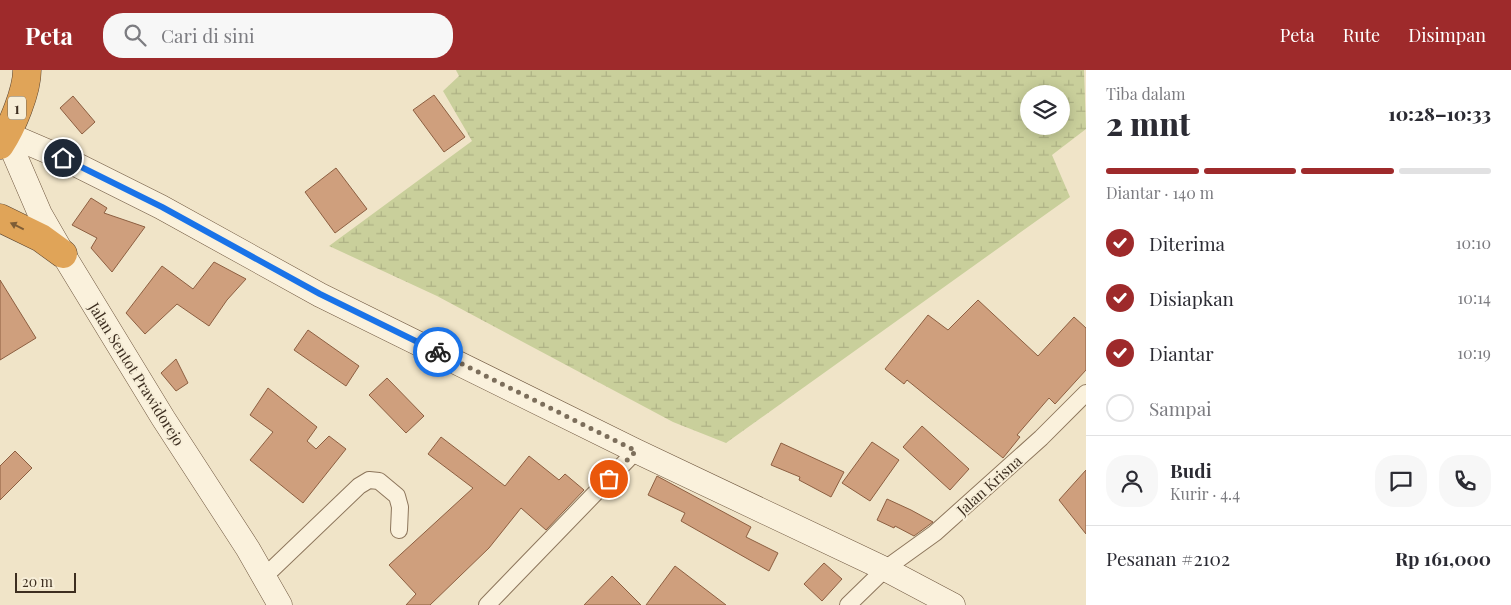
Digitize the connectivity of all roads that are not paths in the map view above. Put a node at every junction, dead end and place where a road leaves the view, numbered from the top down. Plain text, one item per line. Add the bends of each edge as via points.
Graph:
1 (27, 70) edge
2 (2, 137) edge
3 (0, 218) edge
4 (63, 254) junction
5 (1086, 392) edge
6 (636, 451) junction
7 (399, 530) dead end
8 (885, 569) junction
9 (264, 577) junction
10 (280, 605) edge
11 (487, 605) edge
12 (848, 605) edge
13 (953, 605) edge

1 - 2 highway, 1 via 27,80
2 - 4 main road, Jalan Sentot Prawidorejo
2 - 6 main road via 63,158 162,207 320,294
4 -> 3 highway via 41,238
4 - 9 main road, Jalan Sentot Prawidorejo
5 - 8 street, Jalan Krisna via 1041,438 936,533
6 - 8 main road
6 - 11 street
7 - 9 street via 397,496 379,481 369,480
8 - 12 street, Jalan Krisna
8 - 13 main road
9 - 10 main road, Jalan Sentot Prawidorejo

